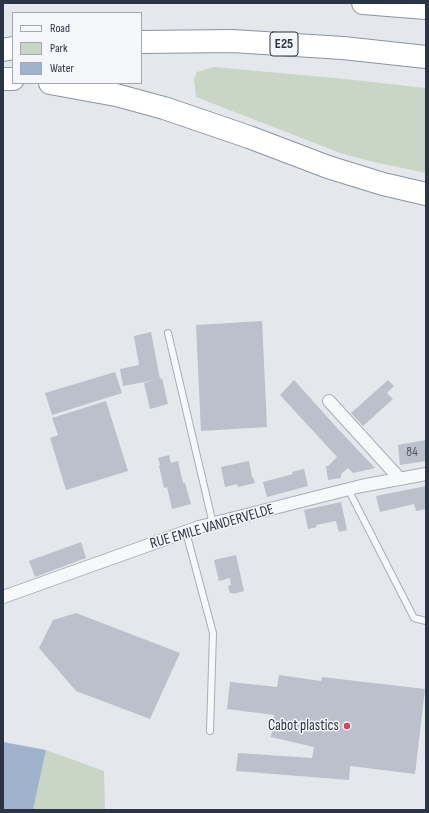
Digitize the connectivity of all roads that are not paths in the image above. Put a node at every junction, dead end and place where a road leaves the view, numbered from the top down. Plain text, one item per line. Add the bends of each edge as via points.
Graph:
1 (363, 3) edge
2 (426, 8) edge
3 (142, 42) edge
4 (426, 57) edge
5 (56, 84) edge
6 (426, 194) edge
7 (168, 333) dead end
8 (329, 401) dead end
9 (426, 474) edge
10 (400, 479) junction
11 (348, 489) junction
12 (213, 524) junction
13 (186, 532) junction
14 (3, 597) edge
15 (426, 621) edge
16 (210, 731) dead end

1 - 2 highway
3 - 4 highway, E25 via 232,41 342,48
5 - 6 highway via 116,95 164,108 328,167
7 - 12 lane
8 - 10 street
9 - 10 street, RUE EMILE VANDERVELDE
10 - 11 street, RUE EMILE VANDERVELDE
11 - 12 street, RUE EMILE VANDERVELDE
11 - 15 lane via 414,618
12 - 13 street, RUE EMILE VANDERVELDE
13 - 14 street, RUE EMILE VANDERVELDE
13 - 16 lane via 213,633

